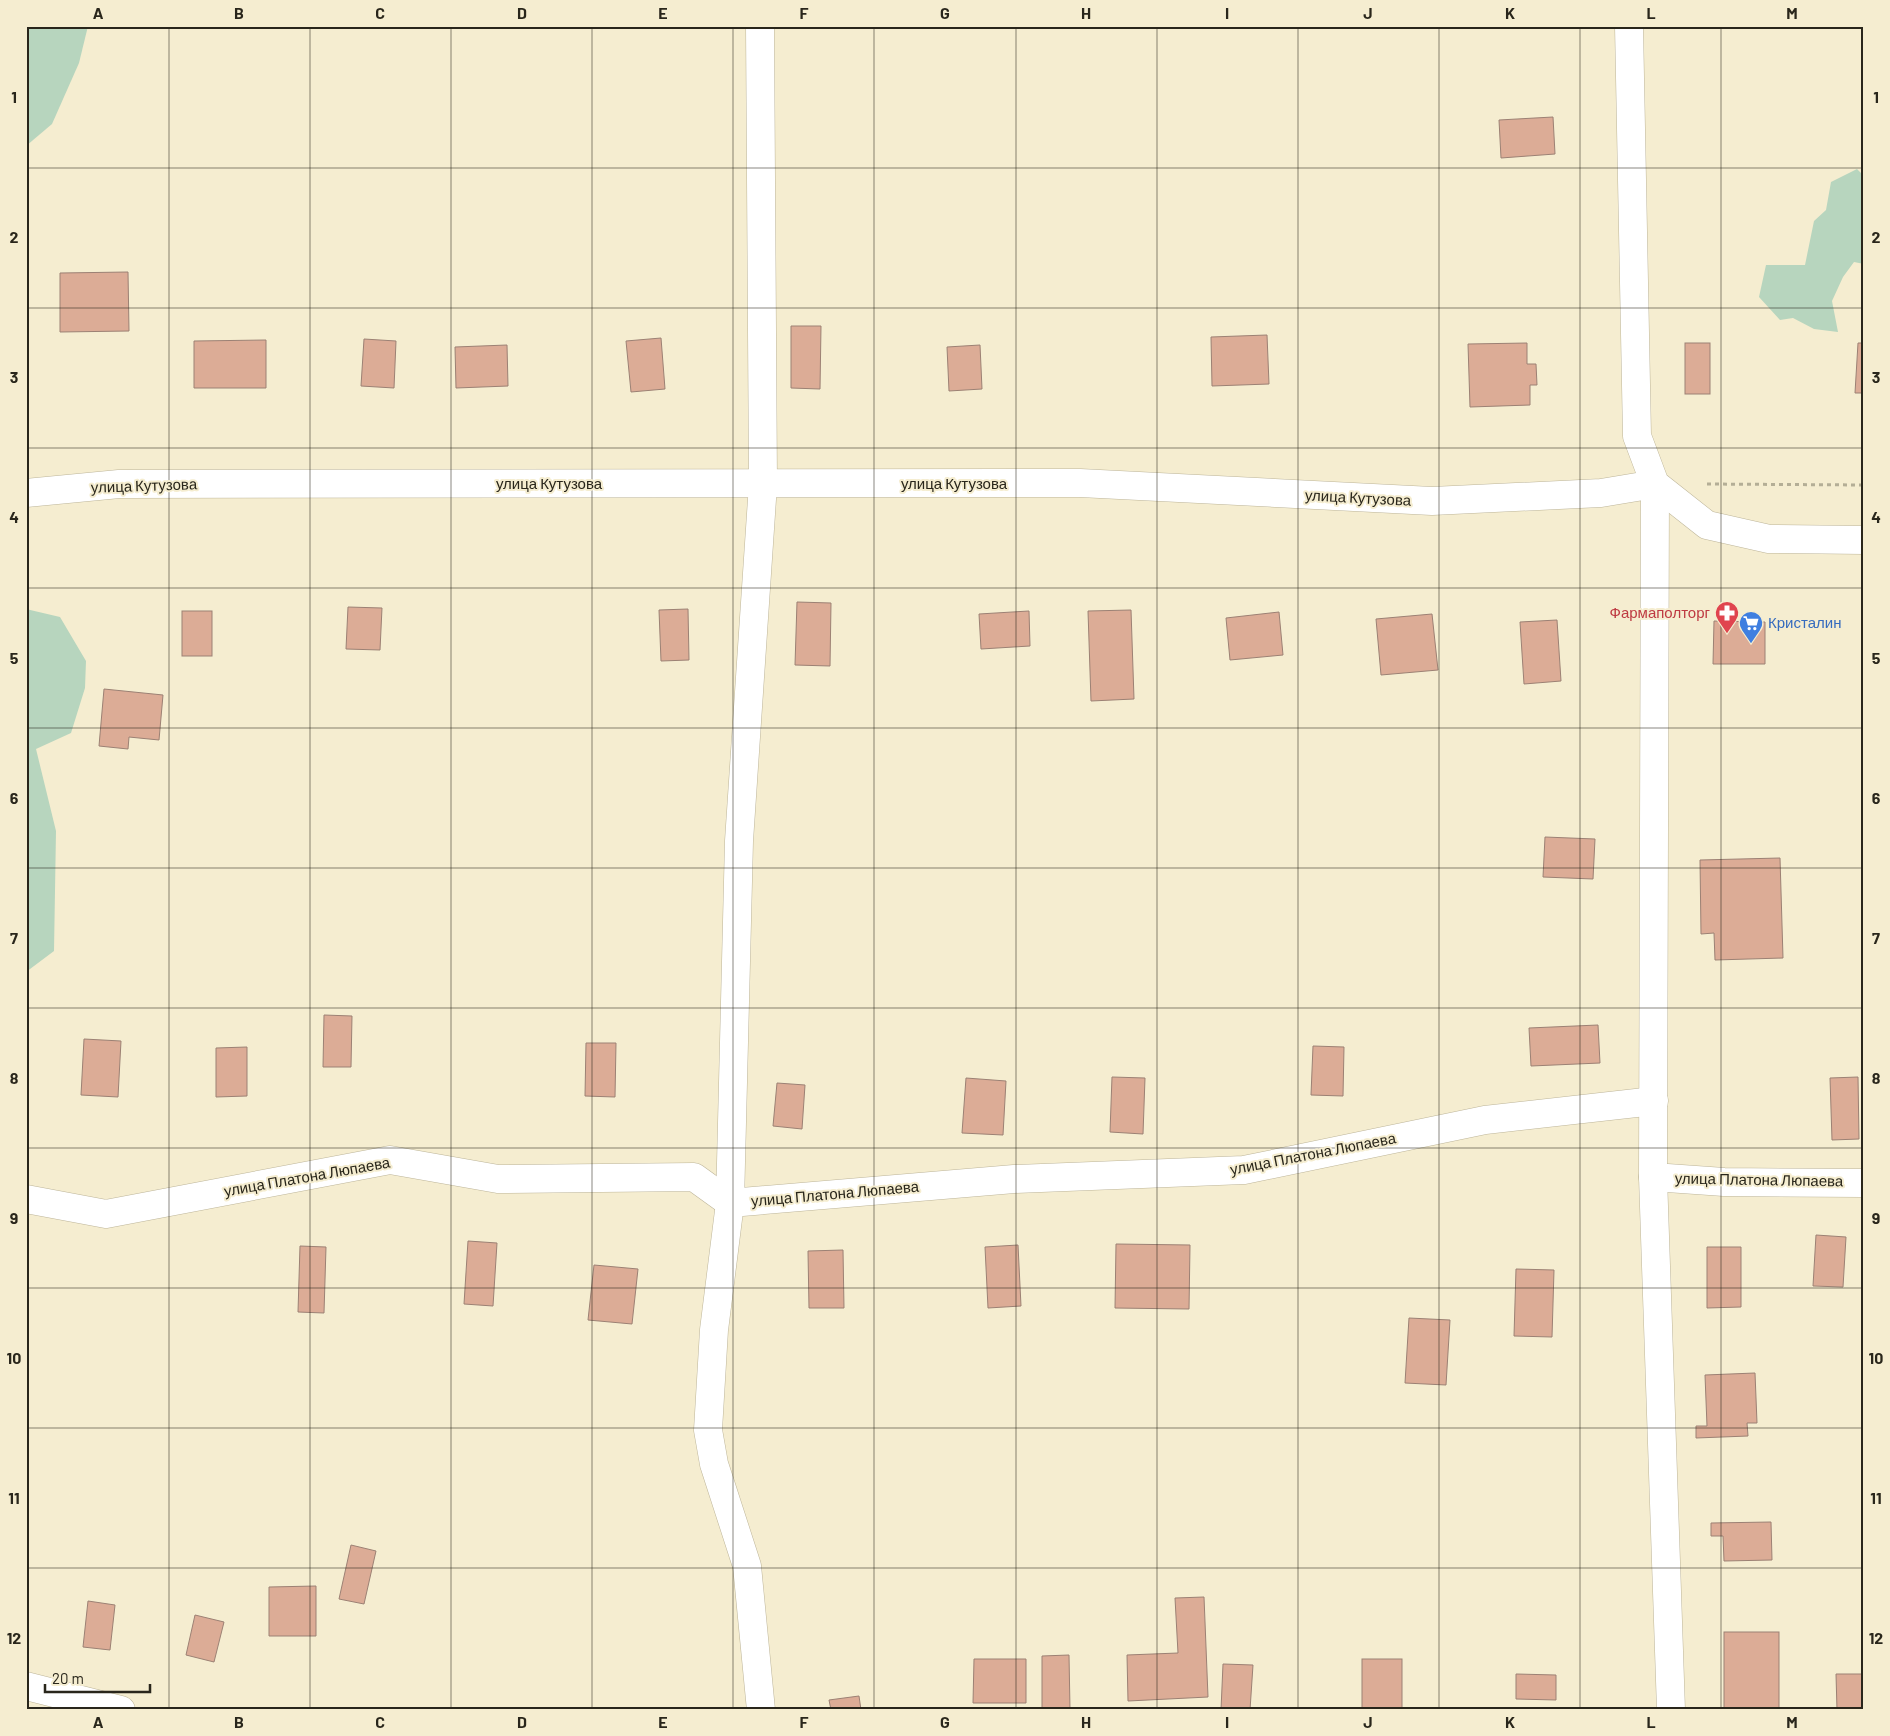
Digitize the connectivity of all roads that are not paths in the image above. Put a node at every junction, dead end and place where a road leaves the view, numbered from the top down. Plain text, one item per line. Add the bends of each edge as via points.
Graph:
1 (760, 26) edge
2 (1629, 26) edge
3 (763, 484) junction
4 (1655, 484) junction
5 (26, 493) edge
6 (1864, 540) edge
7 (1654, 1101) junction
8 (1653, 1177) junction
9 (1864, 1183) edge
10 (26, 1199) edge
11 (730, 1203) junction
12 (26, 1686) edge
13 (121, 1710) edge
14 (761, 1710) edge
15 (1671, 1710) edge

1 - 3 street
2 - 4 street via 1637,436
3 - 4 street, улица Кутузова via 1080,483 1432,501 1601,493
3 - 5 street, улица Кутузова via 119,484
3 - 11 street via 739,841
4 - 6 street via 1707,525 1770,539
4 - 7 street
7 - 8 street
7 - 11 street, улица Платона Люпаева via 1485,1120 1244,1170 1014,1179
8 - 9 street, улица Платона Люпаева via 1724,1182
8 - 15 street
10 - 11 street, улица Платона Люпаева via 106,1214 390,1160 498,1179 694,1177
11 - 14 street via 714,1330 708,1430 714,1464 747,1566
12 - 13 street

